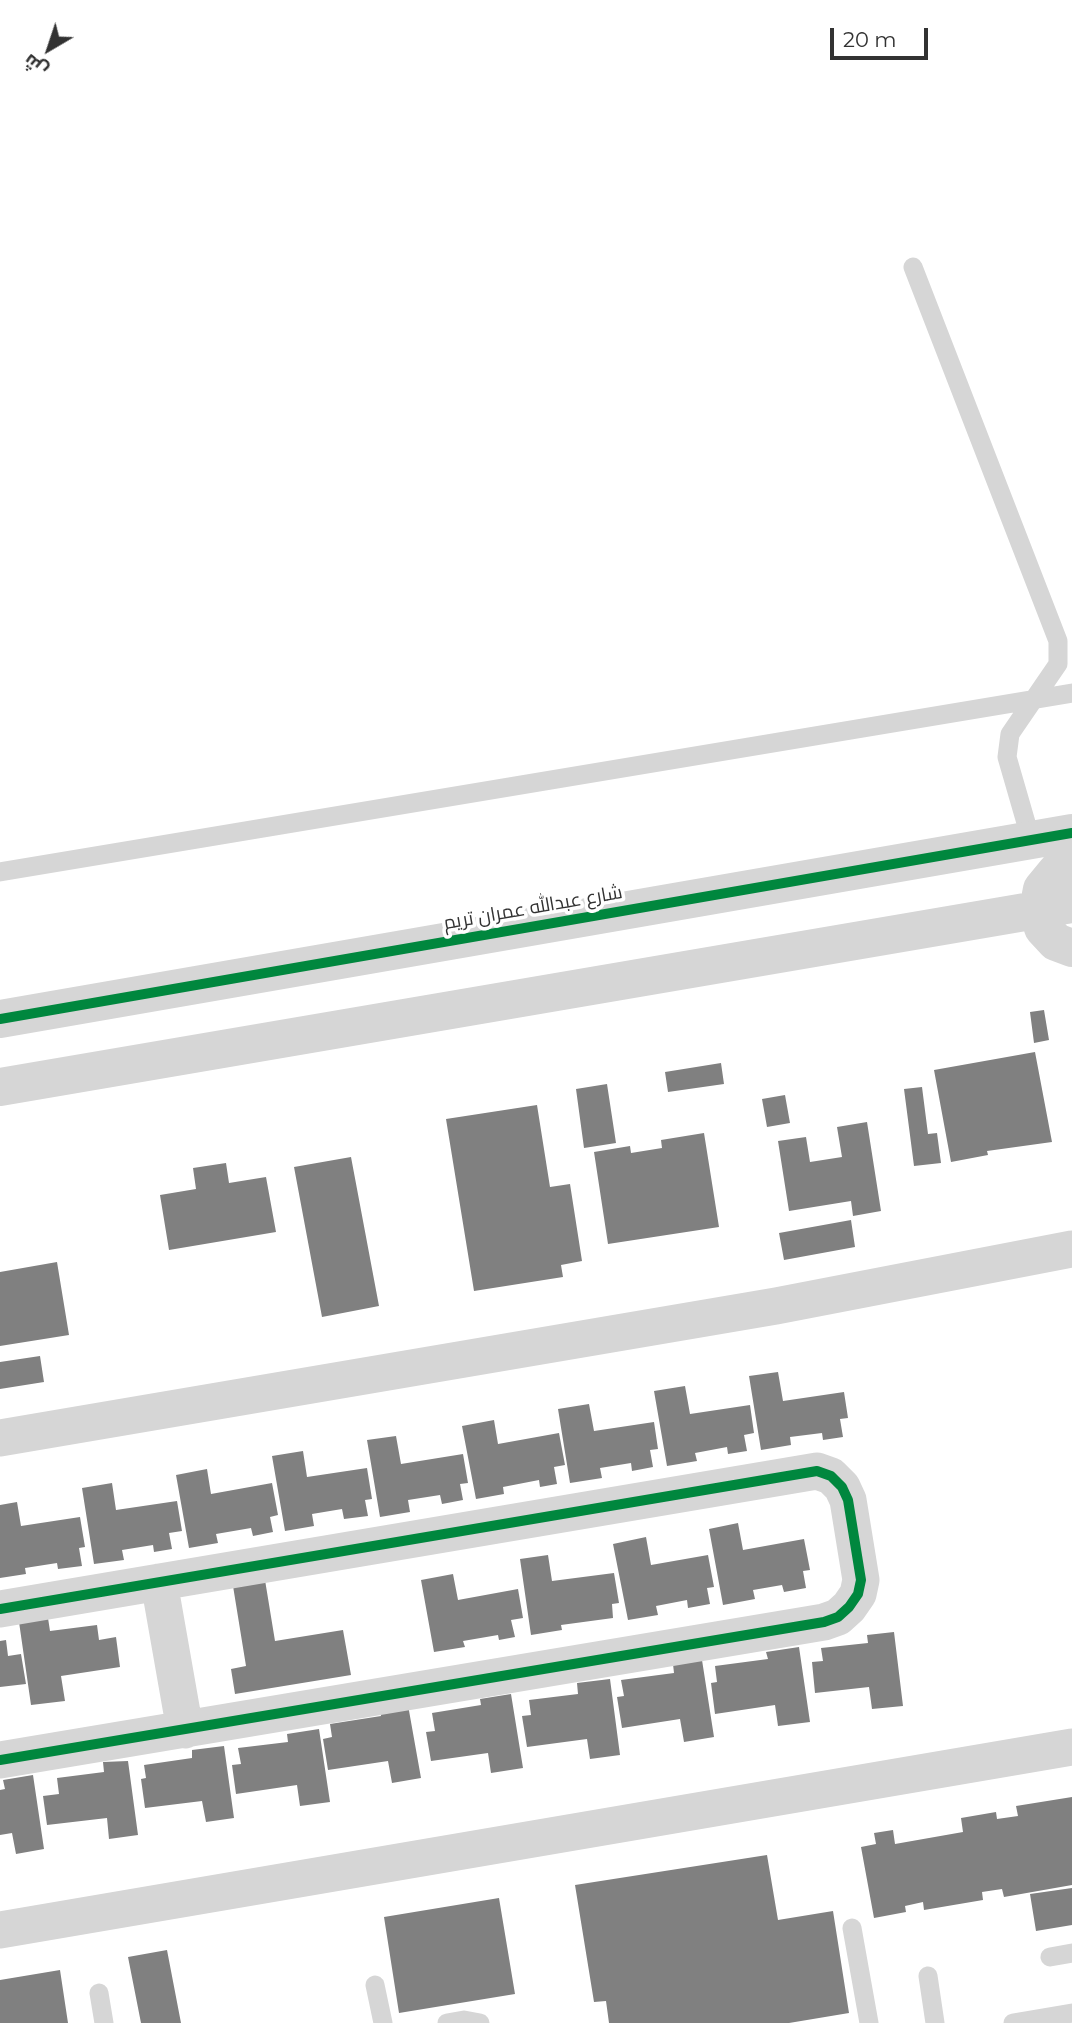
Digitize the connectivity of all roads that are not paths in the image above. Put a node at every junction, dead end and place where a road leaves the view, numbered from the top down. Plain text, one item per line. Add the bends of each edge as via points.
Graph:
1 (913, 267) dead end
2 (1072, 693) edge
3 (1037, 699) junction
4 (1072, 834) edge
5 (1031, 840) junction
6 (1072, 866) edge
7 (0, 872) edge
8 (1055, 907) edge
9 (1072, 948) edge
10 (0, 1018) edge
11 (0, 1087) edge
12 (1072, 1250) edge
13 (0, 1438) edge
14 (159, 1582) junction
15 (0, 1609) edge
16 (185, 1730) junction
17 (1072, 1747) edge
18 (0, 1760) edge
19 (852, 1928) dead end
20 (0, 1930) edge
21 (1072, 1953) edge
22 (1050, 1957) dead end
23 (928, 1976) dead end
24 (375, 1985) dead end
25 (99, 1993) dead end
26 (1072, 2013) edge
27 (104, 2023) edge
28 (383, 2023) edge
29 (447, 2023) edge
30 (481, 2023) edge
31 (869, 2023) edge
32 (935, 2023) edge
33 (1013, 2023) edge

1 - 3 lane via 1058,641 1058,664
2 - 3 lane
3 - 5 lane via 1010,734 1007,757
3 - 7 lane
4 - 5 street, شارع عبدالله عمران تريم
5 - 10 street, شارع عبدالله عمران تريم
6 - 8 street via 1056,872 1041,889
8 - 9 street via 1043,928 1056,942
8 - 11 street
12 - 13 street via 776,1306
14 - 15 street
14 - 16 street
14 - 16 street via 809,1472 831,1476 848,1500 861,1580 849,1607 824,1622
16 - 18 street
17 - 20 street
19 - 31 lane
21 - 22 lane
23 - 32 lane
24 - 28 lane
25 - 27 lane
26 - 33 lane
29 - 30 lane

